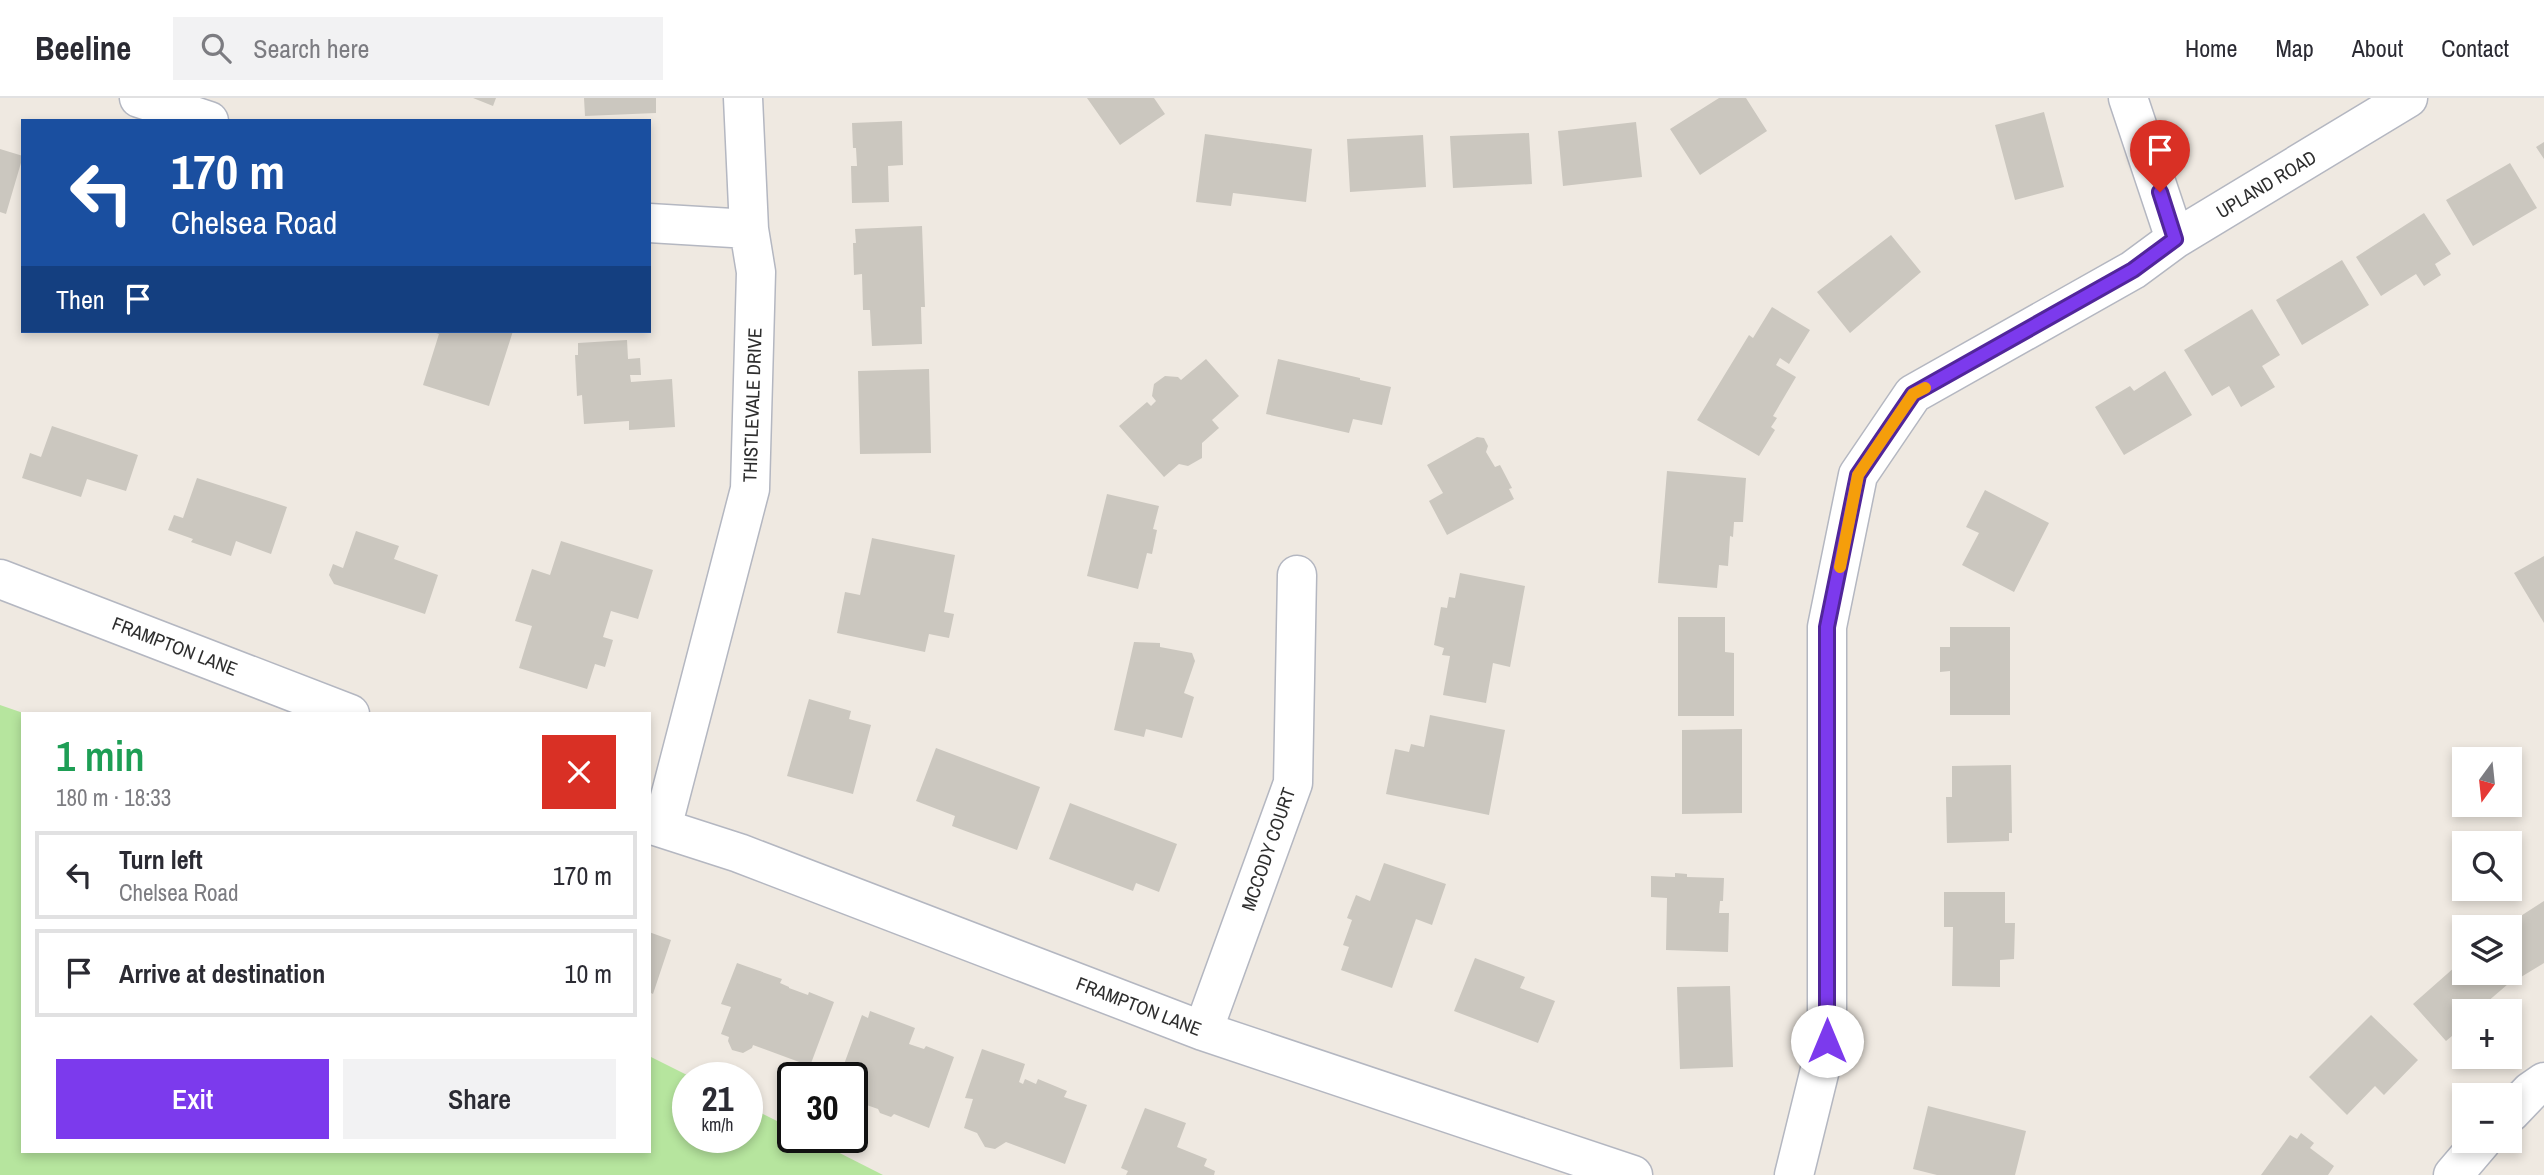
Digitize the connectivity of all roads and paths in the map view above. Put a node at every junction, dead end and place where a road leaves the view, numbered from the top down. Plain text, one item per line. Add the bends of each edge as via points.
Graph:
1 (139, 98) edge
2 (743, 98) edge
3 (2128, 98) edge
4 (2407, 98) edge
5 (203, 119) edge
6 (651, 223) edge
7 (749, 229) junction
8 (2175, 239) junction
9 (1297, 575) dead end
10 (0, 579) edge
11 (345, 712) edge
12 (656, 826) edge
13 (1203, 1031) junction
14 (2544, 1082) edge
15 (2522, 1100) edge
16 (2472, 1153) edge
17 (1633, 1175) edge
18 (1794, 1175) edge
19 (2453, 1175) edge

1 - 5 street
2 - 7 street, THISTLEVALE DRIVE
3 - 8 street
4 - 8 street, UPLAND ROAD
6 - 7 street
7 - 12 street, THISTLEVALE DRIVE via 756,272 750,489
8 - 18 street, UPLAND ROAD via 2133,270 1913,394 1858,475 1827,627 1827,1041
9 - 13 street, MCCODY COURT via 1293,783
10 - 11 street, FRAMPTON LANE
12 - 13 street, FRAMPTON LANE
13 - 17 street, FRAMPTON LANE
14 - 15 street
16 - 19 street

